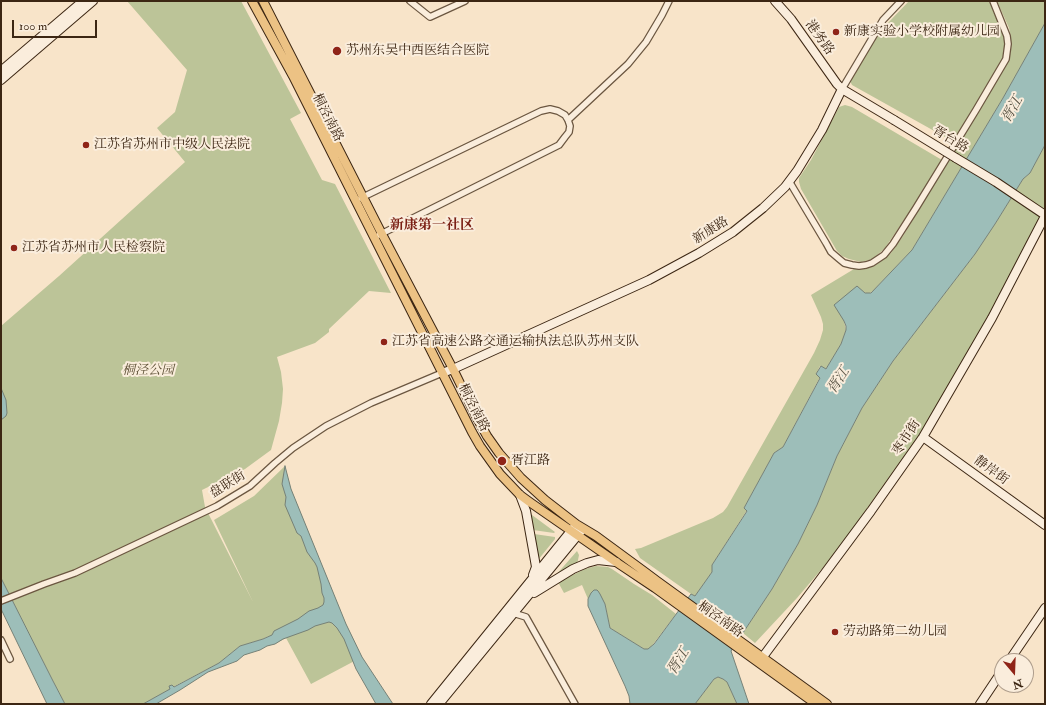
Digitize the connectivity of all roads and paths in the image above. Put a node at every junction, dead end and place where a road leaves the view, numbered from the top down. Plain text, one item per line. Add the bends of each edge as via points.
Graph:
1 (83, 1) edge
2 (93, 1) edge
3 (252, 1) edge
4 (263, 1) edge
5 (410, 1) edge
6 (465, 1) edge
7 (669, 1) edge
8 (775, 1) edge
9 (901, 1) edge
10 (993, 1) edge
11 (1, 71) edge
12 (1, 80) edge
13 (842, 89) junction
14 (568, 120) junction
15 (789, 181) junction
16 (363, 197) junction
17 (355, 201) junction
18 (1045, 215) edge
19 (378, 235) junction
20 (453, 369) junction
21 (442, 373) junction
22 (923, 437) junction
23 (520, 495) junction
24 (1045, 525) edge
25 (580, 526) junction
26 (574, 533) junction
27 (616, 562) junction
28 (532, 580) junction
29 (525, 599) junction
30 (1, 601) edge
31 (679, 601) junction
32 (1045, 608) edge
33 (513, 613) junction
34 (1, 640) edge
35 (740, 645) junction
36 (1014, 653) edge
37 (762, 658) junction
38 (10, 659) dead end
39 (994, 683) edge
40 (431, 704) edge
41 (439, 704) edge
42 (575, 704) edge
43 (816, 704) edge
44 (827, 704) edge
45 (980, 704) edge

1 - 11 street
2 - 12 street
3 - 17 main road, 桐泾南路
4 - 16 main road, 桐泾南路
5 - 6 street via 430,17
7 - 14 street via 646,42 628,64
8 - 13 street, 港务路
9 - 13 street, 新康路 via 883,20
10 - 15 street via 1008,44 1006,59 916,208 884,255 866,265 844,263 831,252
13 - 15 street, 新康路 via 822,130
13 - 18 street, 胥台路, bridge via 996,182
14 - 16 street via 558,111 541,111
14 - 19 street via 569,132 559,145
15 - 20 street, 新康路 via 749,220 699,253 649,280
16 - 17 street
16 - 19 main road, 桐泾南路
17 - 19 main road, 桐泾南路
18 - 22 street, 枣市街 via 992,318
19 - 20 main road, 桐泾南路
19 - 21 main road, 桐泾南路
20 - 21 street, 新康路
20 - 25 main road, 桐泾南路 via 476,418 499,453 528,486
21 - 23 main road, 桐泾南路 via 480,446 500,474
21 - 30 street, 盘联街 via 371,403 326,426 293,448 250,486 217,506 75,573
22 - 24 street, 静岸街
22 - 37 street, 枣市街
23 - 26 main road, 桐泾南路
23 - 28 street via 526,511 536,568
25 - 26 street
25 - 31 main road, 桐泾南路 via 657,581
26 - 27 main road, 桐泾南路
26 - 28 street
26 - 29 street
27 - 29 street via 596,560 584,564
27 - 31 main road, 桐泾南路
28 - 40 street
29 - 33 street
31 - 35 main road, 桐泾南路
32 - 36 street
33 - 41 street
33 - 42 street via 526,617
34 - 38 street
35 - 37 main road, 桐泾南路
35 - 43 main road, 桐泾南路
37 - 44 main road, 桐泾南路
39 - 45 street

